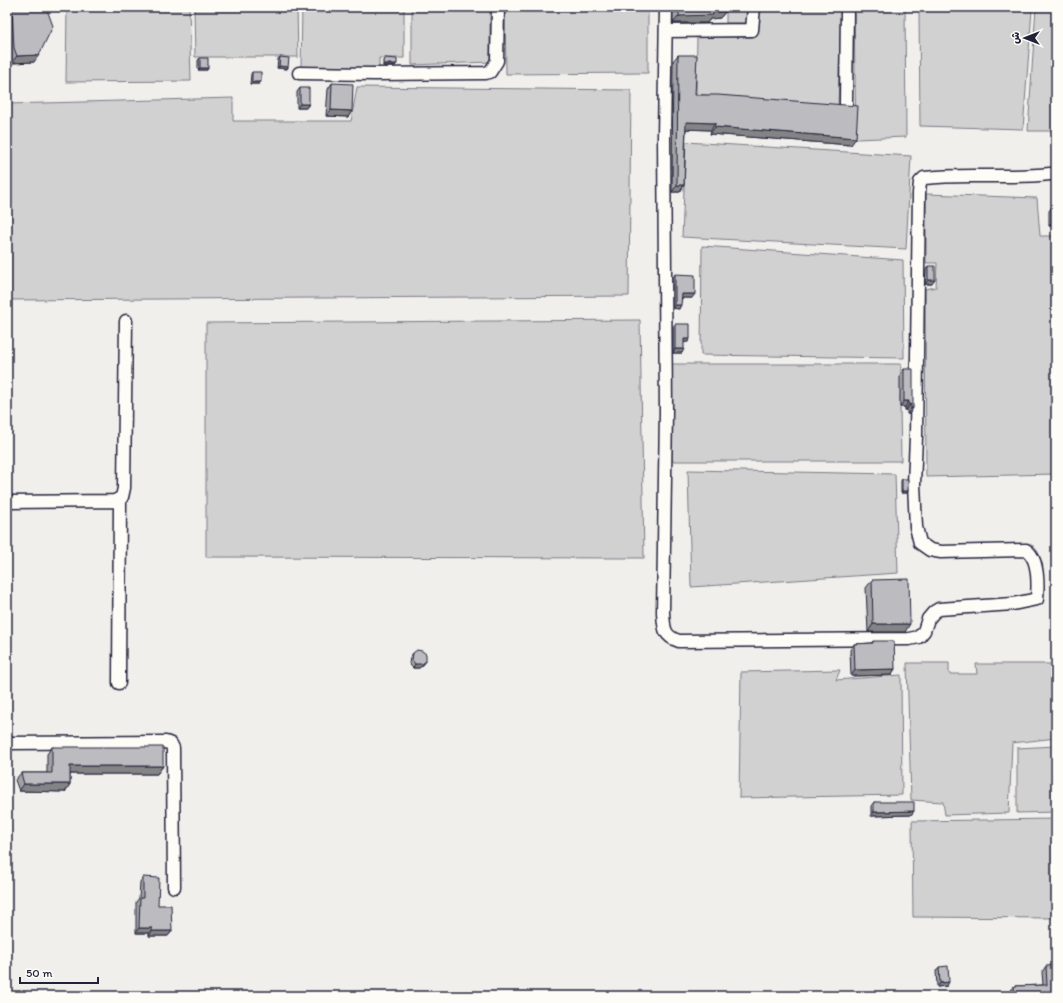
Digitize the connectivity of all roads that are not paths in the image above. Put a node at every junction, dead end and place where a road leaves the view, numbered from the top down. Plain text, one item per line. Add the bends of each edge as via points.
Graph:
1 (498, 7) edge
2 (666, 7) edge
3 (754, 7) edge
4 (847, 7) edge
5 (666, 31) junction
6 (299, 73) dead end
7 (846, 103) dead end
8 (1050, 174) dead end
9 (126, 321) dead end
10 (120, 499) junction
11 (7, 502) edge
12 (119, 683) dead end
13 (7, 743) edge
14 (174, 887) dead end

1 - 6 street via 497,61 490,72
2 - 5 street
3 - 5 street via 752,30
4 - 7 street
5 - 8 street via 663,612 667,633 679,641 908,639 919,637 928,619 939,609 1013,604 1037,599 1036,567 1031,553 1026,550 941,552 930,550 920,543 916,527 914,484 918,193 920,182 924,178 966,175 1026,177
9 - 10 street via 124,488
10 - 11 street
10 - 12 street
13 - 14 street via 171,744

